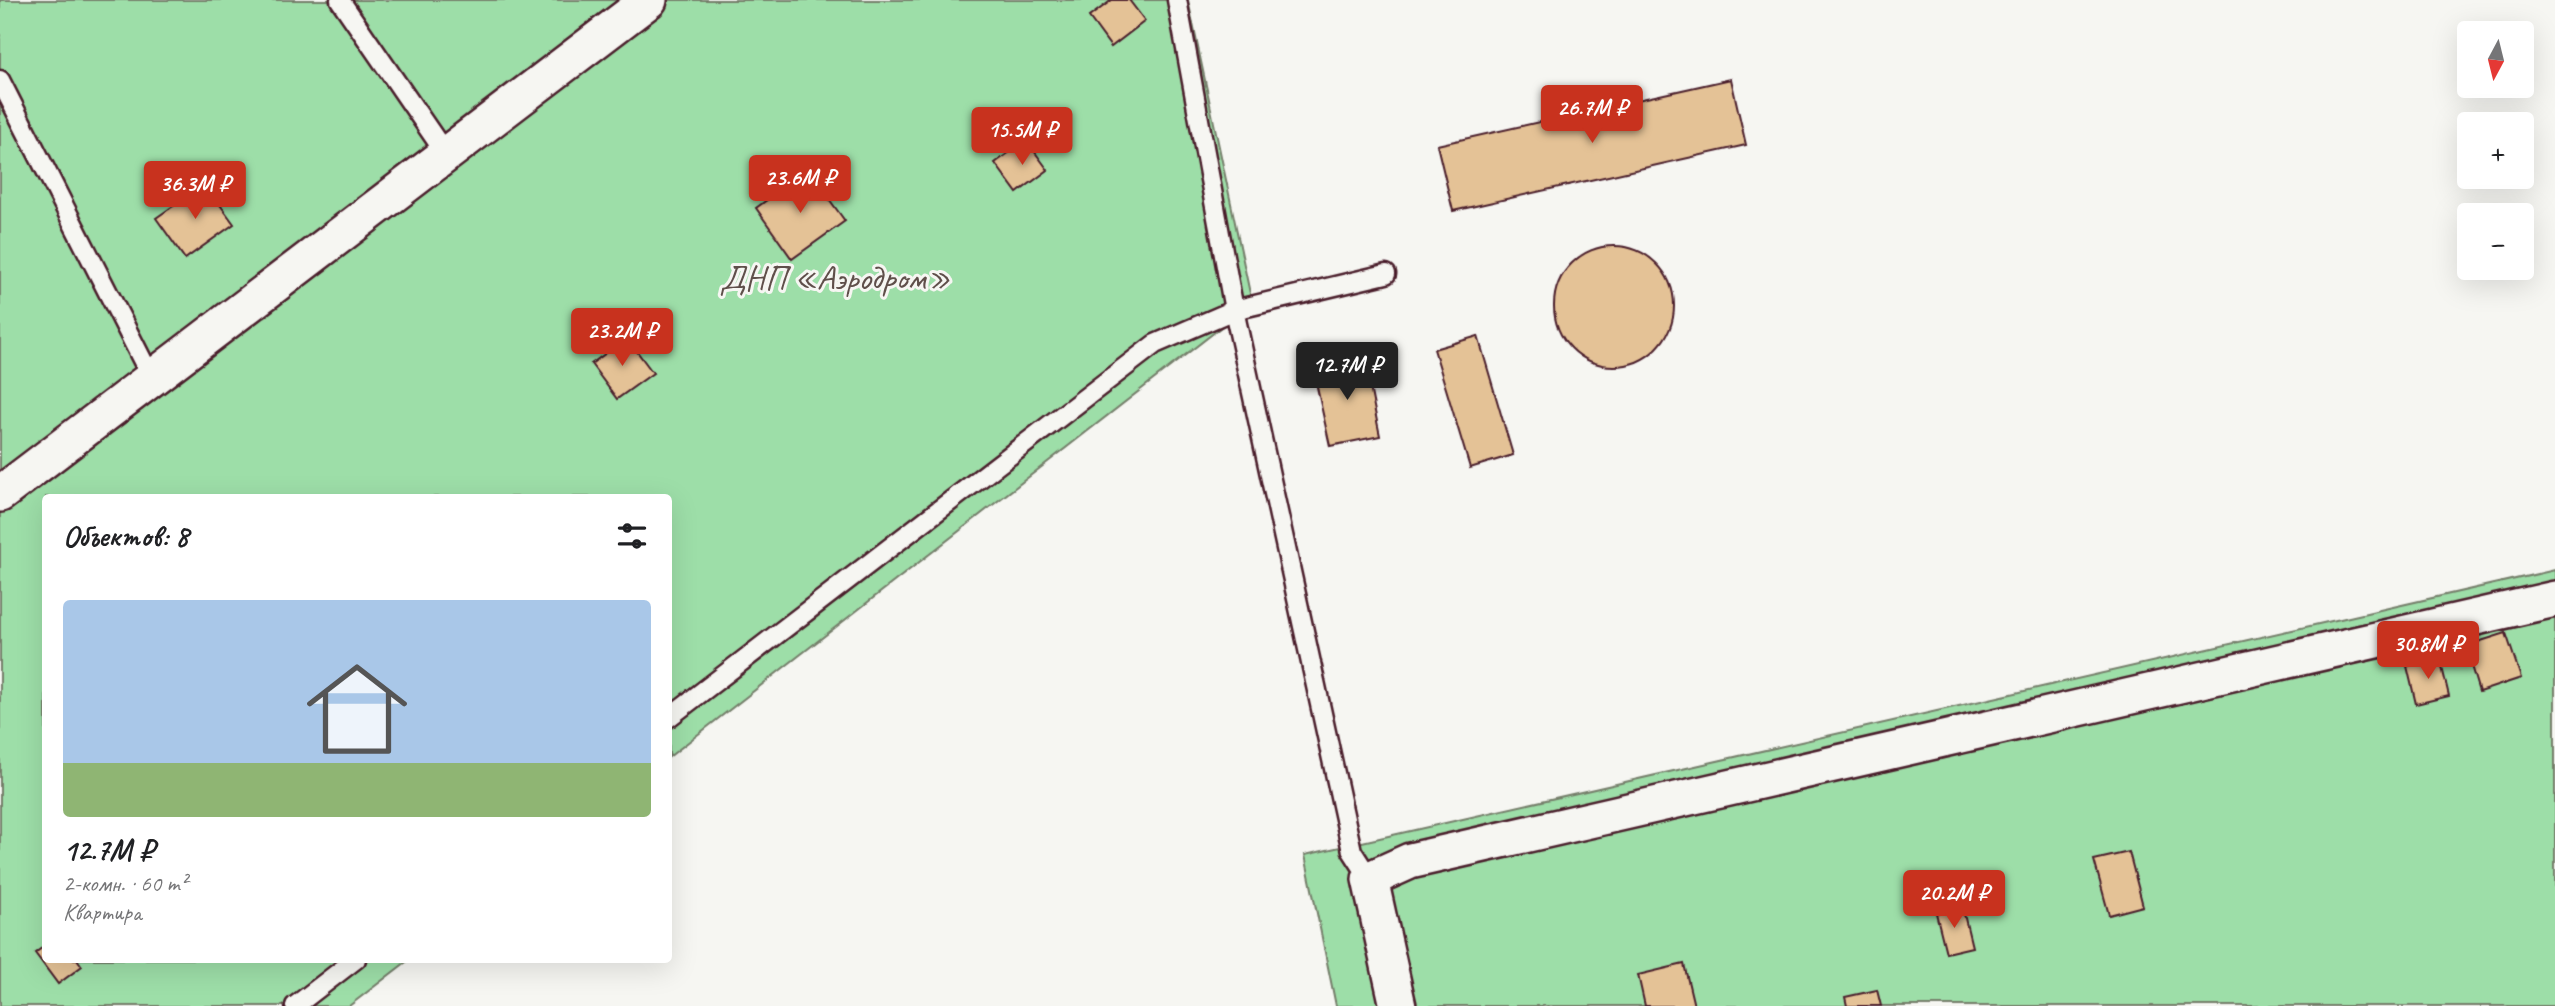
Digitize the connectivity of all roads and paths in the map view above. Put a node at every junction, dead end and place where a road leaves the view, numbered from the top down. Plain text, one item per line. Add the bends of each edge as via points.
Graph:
1 (340, 0) edge
2 (649, 0) edge
3 (1177, 0) edge
4 (0, 80) edge
5 (445, 153) junction
6 (1386, 274) dead end
7 (1234, 310) junction
8 (151, 377) junction
9 (0, 494) edge
10 (2555, 598) edge
11 (672, 715) edge
12 (1370, 879) junction
13 (351, 963) edge
14 (295, 1006) edge
15 (1398, 1006) edge

1 - 5 lane
2 - 5 street
3 - 7 lane
4 - 8 lane
5 - 8 street
6 - 7 lane
7 - 11 lane via 1155,344
7 - 12 lane via 1352,851
8 - 9 street
10 - 12 street via 1410,861
12 - 15 street
13 - 14 lane

